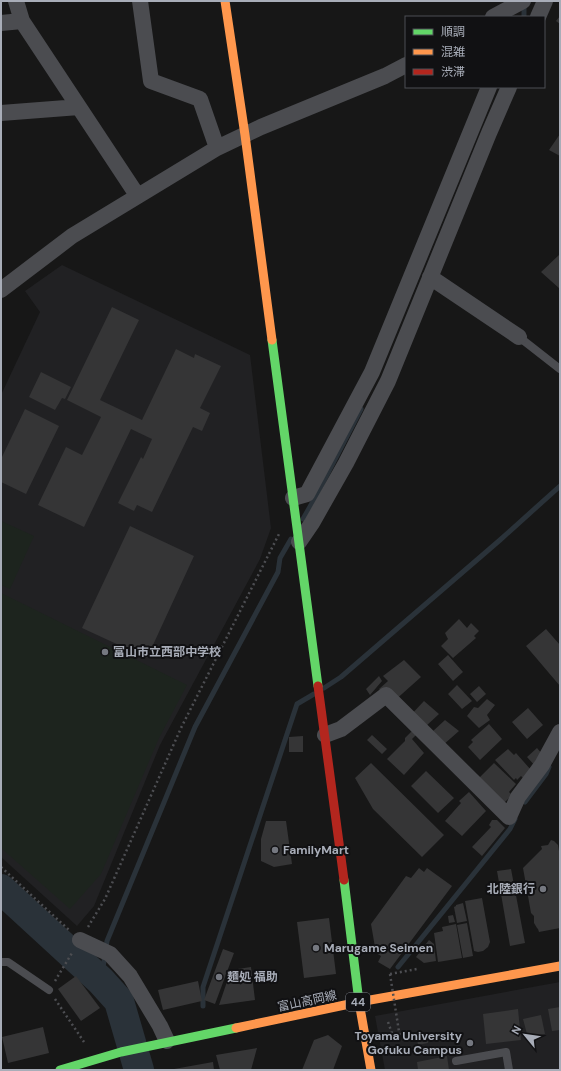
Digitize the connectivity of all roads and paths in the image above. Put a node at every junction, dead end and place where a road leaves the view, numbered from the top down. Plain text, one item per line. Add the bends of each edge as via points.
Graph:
1 (16, 1) edge
2 (140, 1) edge
3 (225, 1) edge
4 (545, 1) edge
5 (515, 6) edge
6 (495, 16) edge
7 (538, 16) edge
8 (22, 21) junction
9 (1, 23) edge
10 (405, 65) edge
11 (489, 88) edge
12 (508, 88) edge
13 (80, 107) junction
14 (1, 113) edge
15 (245, 135) junction
16 (216, 148) junction
17 (137, 196) junction
18 (430, 278) junction
19 (1, 290) edge
20 (519, 337) joint
21 (560, 369) edge
22 (294, 506) junction
23 (279, 533) dead end
24 (299, 542) junction
25 (560, 732) edge
26 (325, 735) junction
27 (1, 867) edge
28 (79, 941) junction
29 (1, 962) edge
30 (66, 963) dead end
31 (560, 966) edge
32 (417, 969) dead end
33 (50, 990) junction
34 (359, 1002) junction
35 (388, 1022) dead end
36 (84, 1042) dead end
37 (162, 1042) junction
38 (456, 1061) dead end
39 (60, 1070) edge
40 (371, 1070) edge
41 (509, 1070) edge

1 - 8 street
2 - 16 street via 151,81 200,99
3 - 15 street
4 - 7 street
5 - 6 street
8 - 9 street
8 - 13 street
10 - 15 street via 385,76
11 - 22 street via 372,372 307,494
12 - 18 street
13 - 14 street
13 - 17 street
15 - 16 street
15 - 22 street
16 - 17 street
17 - 19 street via 72,236
18 - 20 street
18 - 24 street via 388,381 346,463
20 - 21 lane
22 - 24 street
23 - 28 path via 181,728 105,899
24 - 26 street
25 - 26 street via 542,765 518,797 509,817 386,695 341,729
26 - 34 street
27 - 28 path
28 - 37 street via 105,952 130,976 160,1026
29 - 33 lane via 8,962
30 - 33 path
31 - 34 street, 富山高岡線 / 44
32 - 35 path, bridge via 390,974 400,1038 394,1039
33 - 36 path
34 - 37 street, 富山高岡線 / 44
34 - 40 street
37 - 39 street, 富山高岡線 / 44
38 - 41 lane via 506,1052

